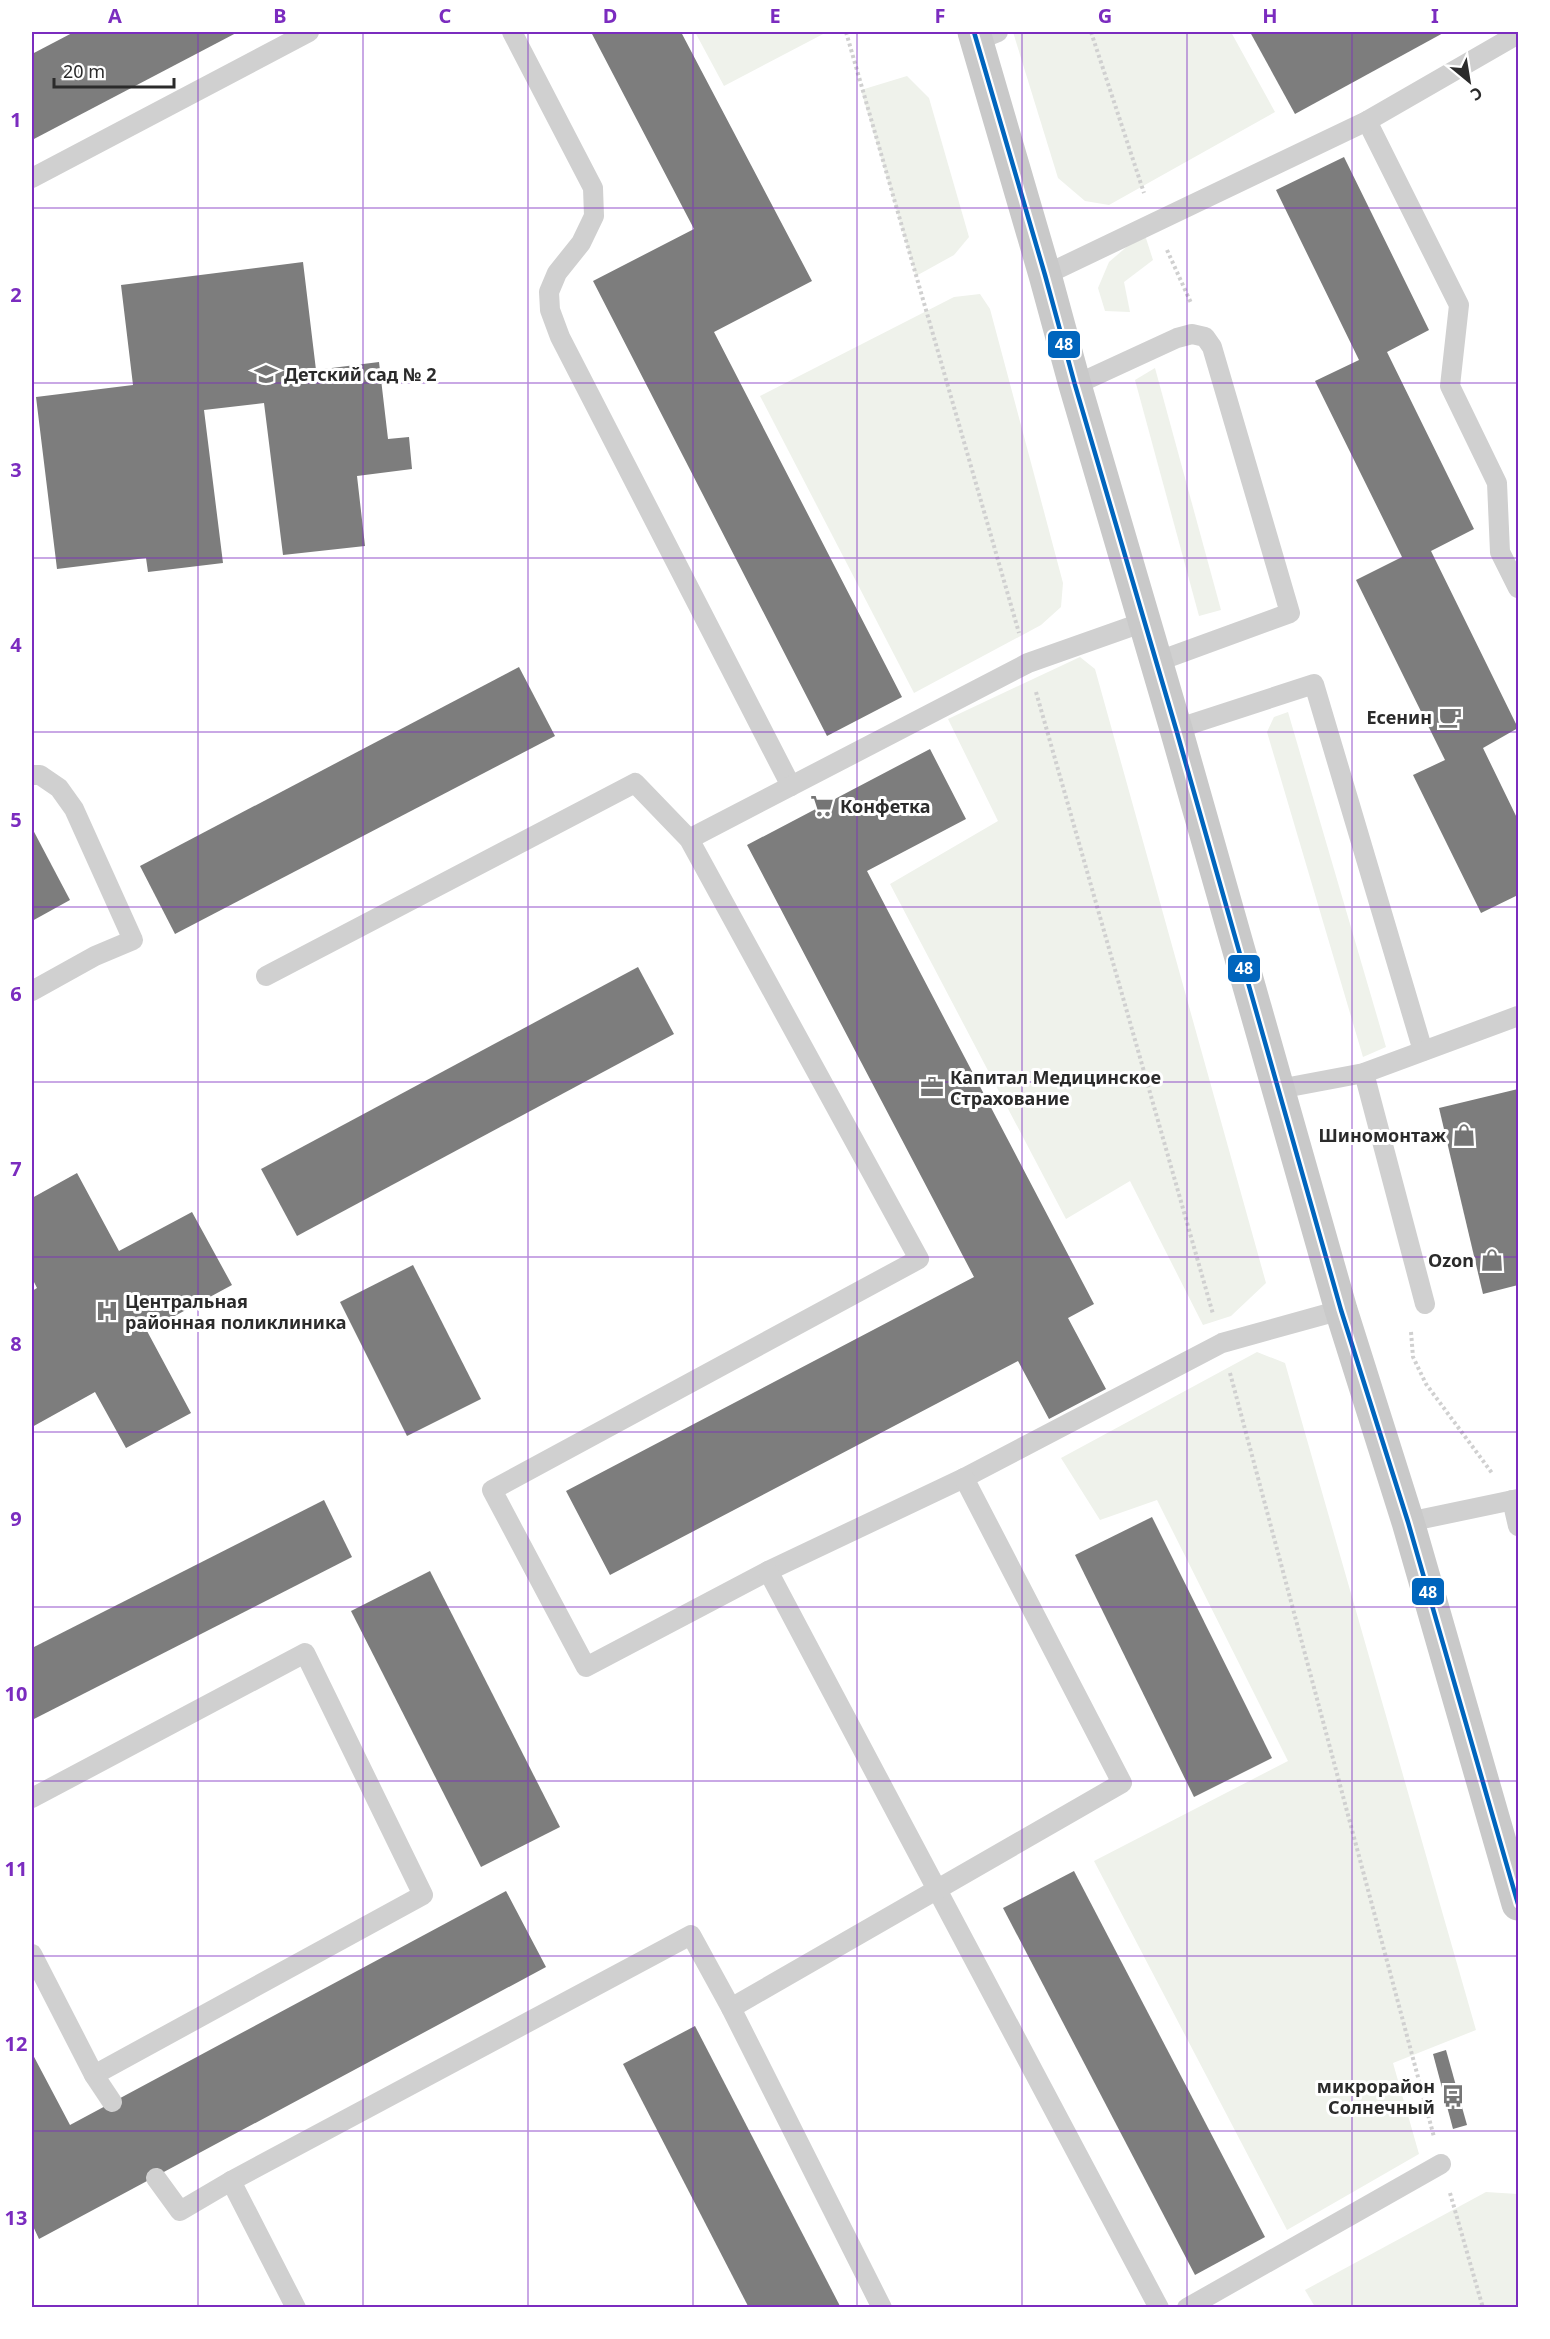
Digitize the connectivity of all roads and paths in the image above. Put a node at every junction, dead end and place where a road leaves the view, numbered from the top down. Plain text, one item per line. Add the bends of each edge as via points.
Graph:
1 (309, 32) edge
2 (512, 32) edge
3 (846, 32) edge
4 (1091, 32) edge
5 (1518, 34) edge
6 (983, 35) edge
7 (1367, 122) junction
8 (32, 178) edge
9 (1155, 223) junction
10 (1046, 275) junction
11 (1205, 337) junction
12 (1075, 385) junction
13 (1518, 588) edge
14 (1144, 622) junction
15 (1156, 662) junction
16 (1028, 663) junction
17 (1176, 729) junction
18 (32, 775) edge
19 (791, 786) junction
20 (689, 839) junction
21 (266, 976) dead end
22 (32, 991) edge
23 (1514, 1024) edge
24 (1423, 1051) junction
25 (1364, 1073) junction
26 (1279, 1089) junction
27 (1425, 1304) joint
28 (1341, 1310) junction
29 (1222, 1343) junction
30 (964, 1478) junction
31 (1515, 1499) edge
32 (1408, 1522) junction
33 (1518, 1526) edge
34 (768, 1571) junction
35 (32, 1798) edge
36 (937, 1890) junction
37 (1518, 1904) edge
38 (32, 1954) edge
39 (731, 2008) junction
40 (94, 2075) junction
41 (112, 2102) dead end
42 (1441, 2164) junction
43 (156, 2178) dead end
44 (231, 2181) junction
45 (296, 2307) edge
46 (882, 2307) edge
47 (1159, 2307) edge
48 (1187, 2307) edge
49 (1483, 2307) edge

1 - 8 lane
2 - 19 lane via 593,188 594,216 581,243 557,273 549,292 550,310 560,337
3 - 16 path
4 - 9 path
5 - 7 lane
6 - 10 main road
7 - 9 lane
7 - 13 lane via 1459,305 1450,386 1497,483 1500,552
9 - 10 lane
9 - 11 path
10 - 12 main road
11 - 12 lane via 1192,334 1177,338
11 - 15 lane via 1212,347 1290,613
12 - 14 main road
14 - 15 main road
14 - 16 lane
15 - 17 main road
16 - 19 lane
16 - 29 path
17 - 24 lane via 1314,684
17 - 26 main road
18 - 22 lane via 59,788 74,809 134,940 95,956
19 - 20 lane
20 - 21 lane via 635,783
20 - 34 lane via 919,1259 492,1490 586,1667
23 - 24 lane
24 - 25 lane
25 - 26 lane
25 - 27 lane
26 - 28 main road
27 - 31 path via 1411,1325 1413,1357 1443,1411
28 - 29 lane
28 - 32 main road
29 - 30 lane
29 - 42 path
30 - 34 lane
30 - 36 lane via 1122,1783
31 - 32 lane
31 - 33 lane
32 - 37 main road
34 - 36 lane
35 - 40 lane via 305,1653 423,1895
36 - 39 lane
36 - 47 lane
38 - 40 lane
39 - 44 lane via 691,1935
39 - 46 lane
40 - 41 lane
42 - 48 lane
42 - 49 path
43 - 44 lane via 180,2211
44 - 45 lane

